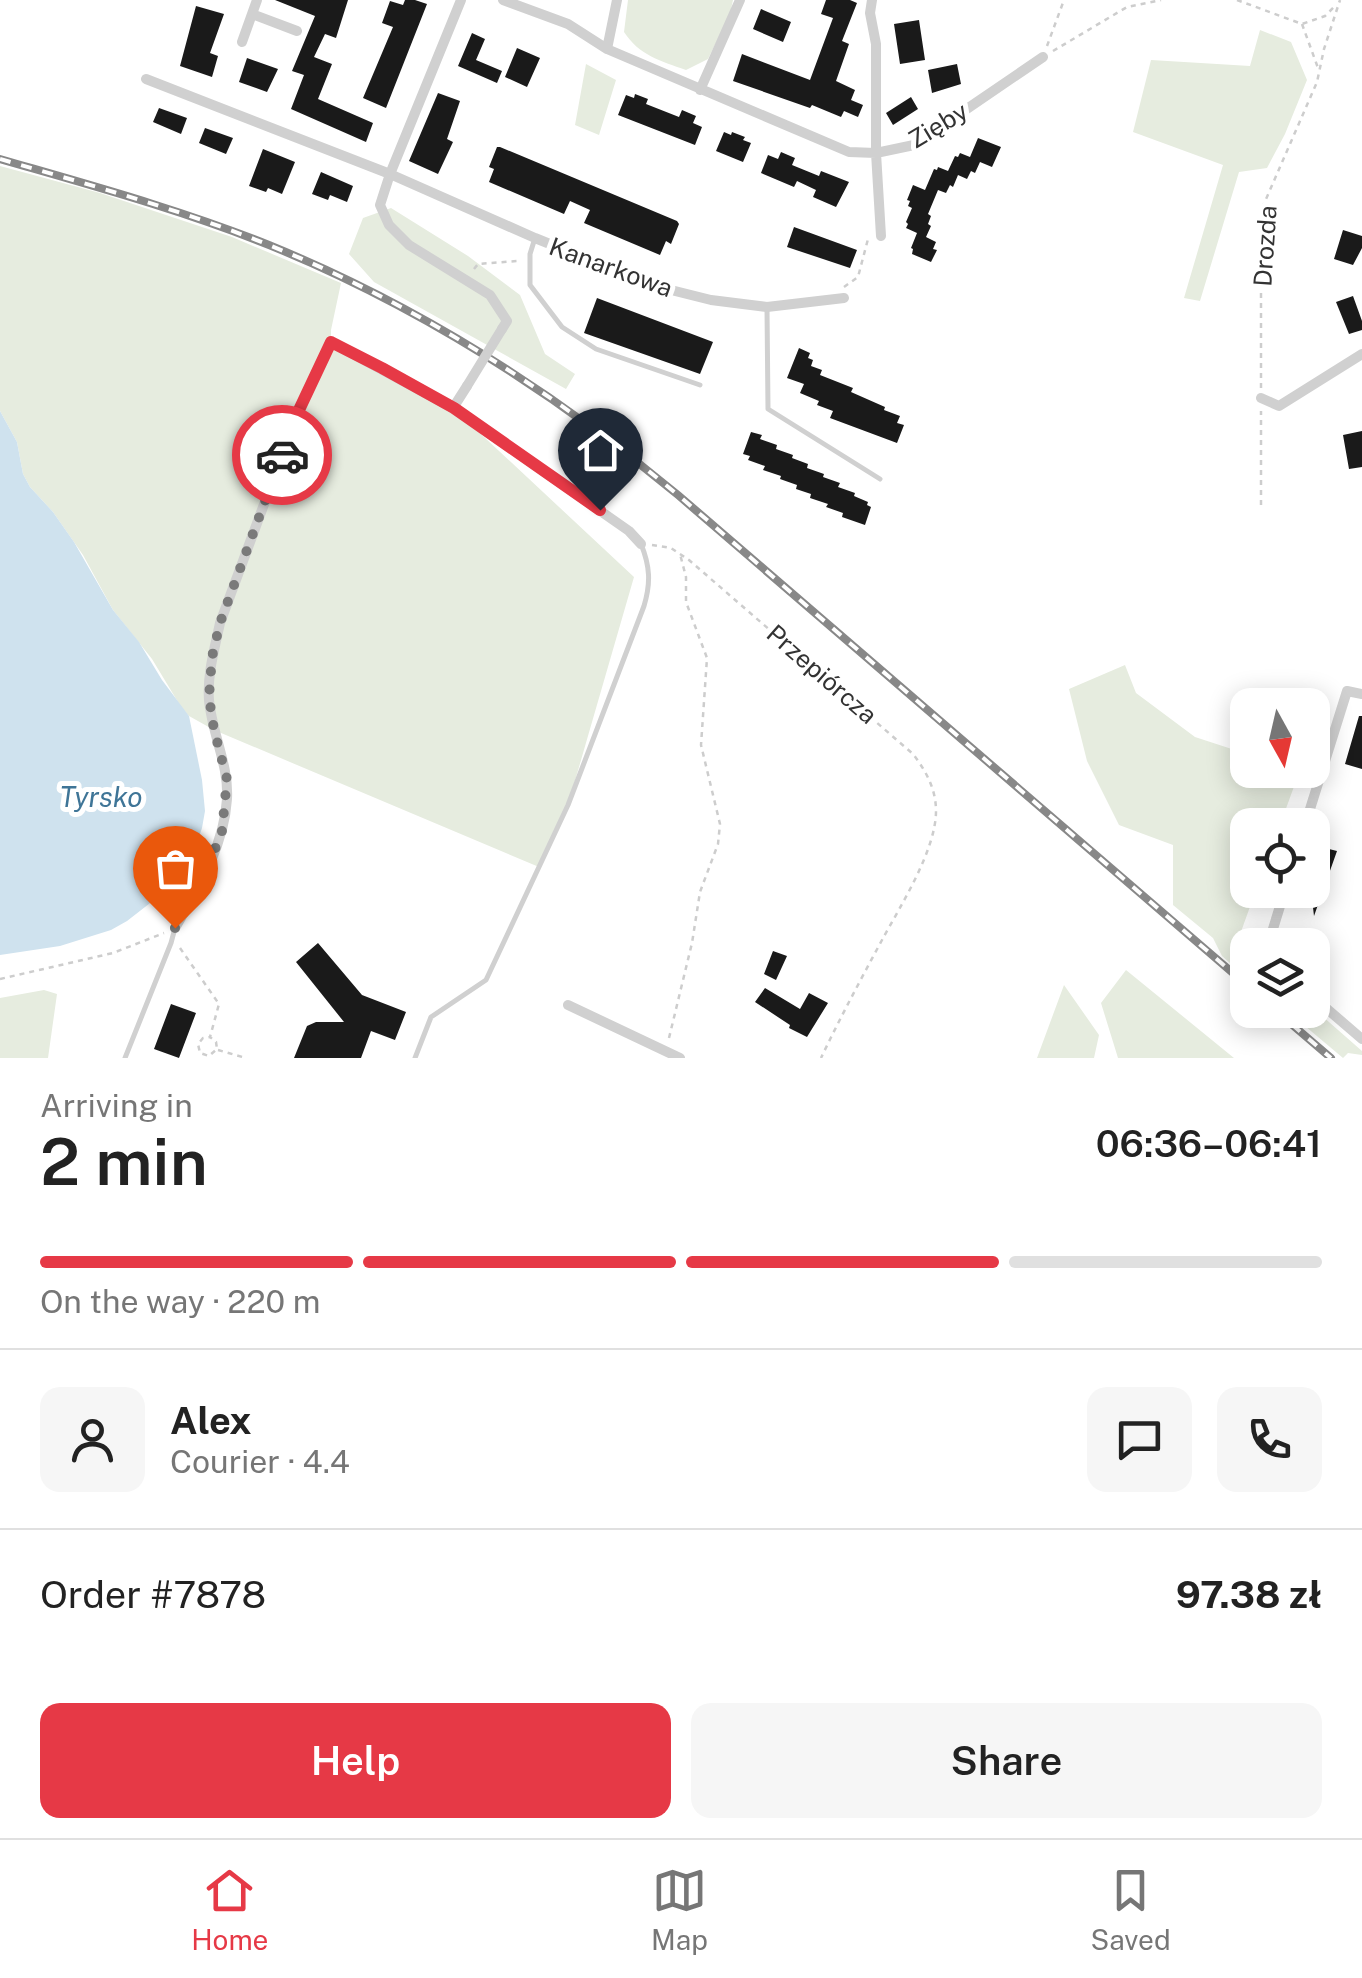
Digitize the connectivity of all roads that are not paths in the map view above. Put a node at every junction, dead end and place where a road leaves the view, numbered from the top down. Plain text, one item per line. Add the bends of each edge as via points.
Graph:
1 (257, 0) edge
2 (461, 0) edge
3 (503, 0) edge
4 (617, 0) edge
5 (740, 0) edge
6 (872, 0) edge
7 (252, 14) junction
8 (297, 30) dead end
9 (242, 42) dead end
10 (607, 49) junction
11 (1043, 57) road end
12 (146, 80) dead end
13 (700, 90) junction
14 (876, 154) junction
15 (390, 174) junction
16 (881, 232) road end
17 (534, 238) junction
18 (841, 298) road end
19 (767, 307) junction
20 (1362, 354) edge
21 (700, 385) dead end
22 (1261, 398) road end
23 (454, 408) junction
24 (880, 479) dead end
25 (641, 544) joint
26 (1362, 694) edge
27 (1310, 808) edge
28 (175, 928) joint
29 (568, 1005) dead end
30 (1330, 1011) edge
31 (1362, 1039) edge
32 (125, 1058) edge
33 (415, 1058) edge
34 (680, 1058) edge

1 - 7 street
2 - 15 street
3 - 10 street, Zięby via 568,24
4 - 10 street
5 - 13 street
6 - 14 street
7 - 8 street
7 - 9 street
10 - 13 street, Zięby
11 - 14 street, Zięby via 914,145
12 - 15 street, Kanarkowa
13 - 14 street, Zięby via 850,152
14 - 16 street
15 - 17 street, Kanarkowa
15 - 23 street, bridge via 380,205 389,225 490,295 507,320
17 - 19 street, Kanarkowa via 651,285
17 - 21 lane via 530,285 562,328 596,349
18 - 19 street, Kanarkowa
19 - 24 lane via 768,409
20 - 22 street via 1279,406
23 - 25 street
23 - 28 street via 331,342 220,623 209,697 227,779 222,831
25 - 33 lane via 650,575 644,606 568,805 486,980 431,1017
26 - 27 street via 1347,691
28 - 32 lane
29 - 34 street
30 - 31 street

